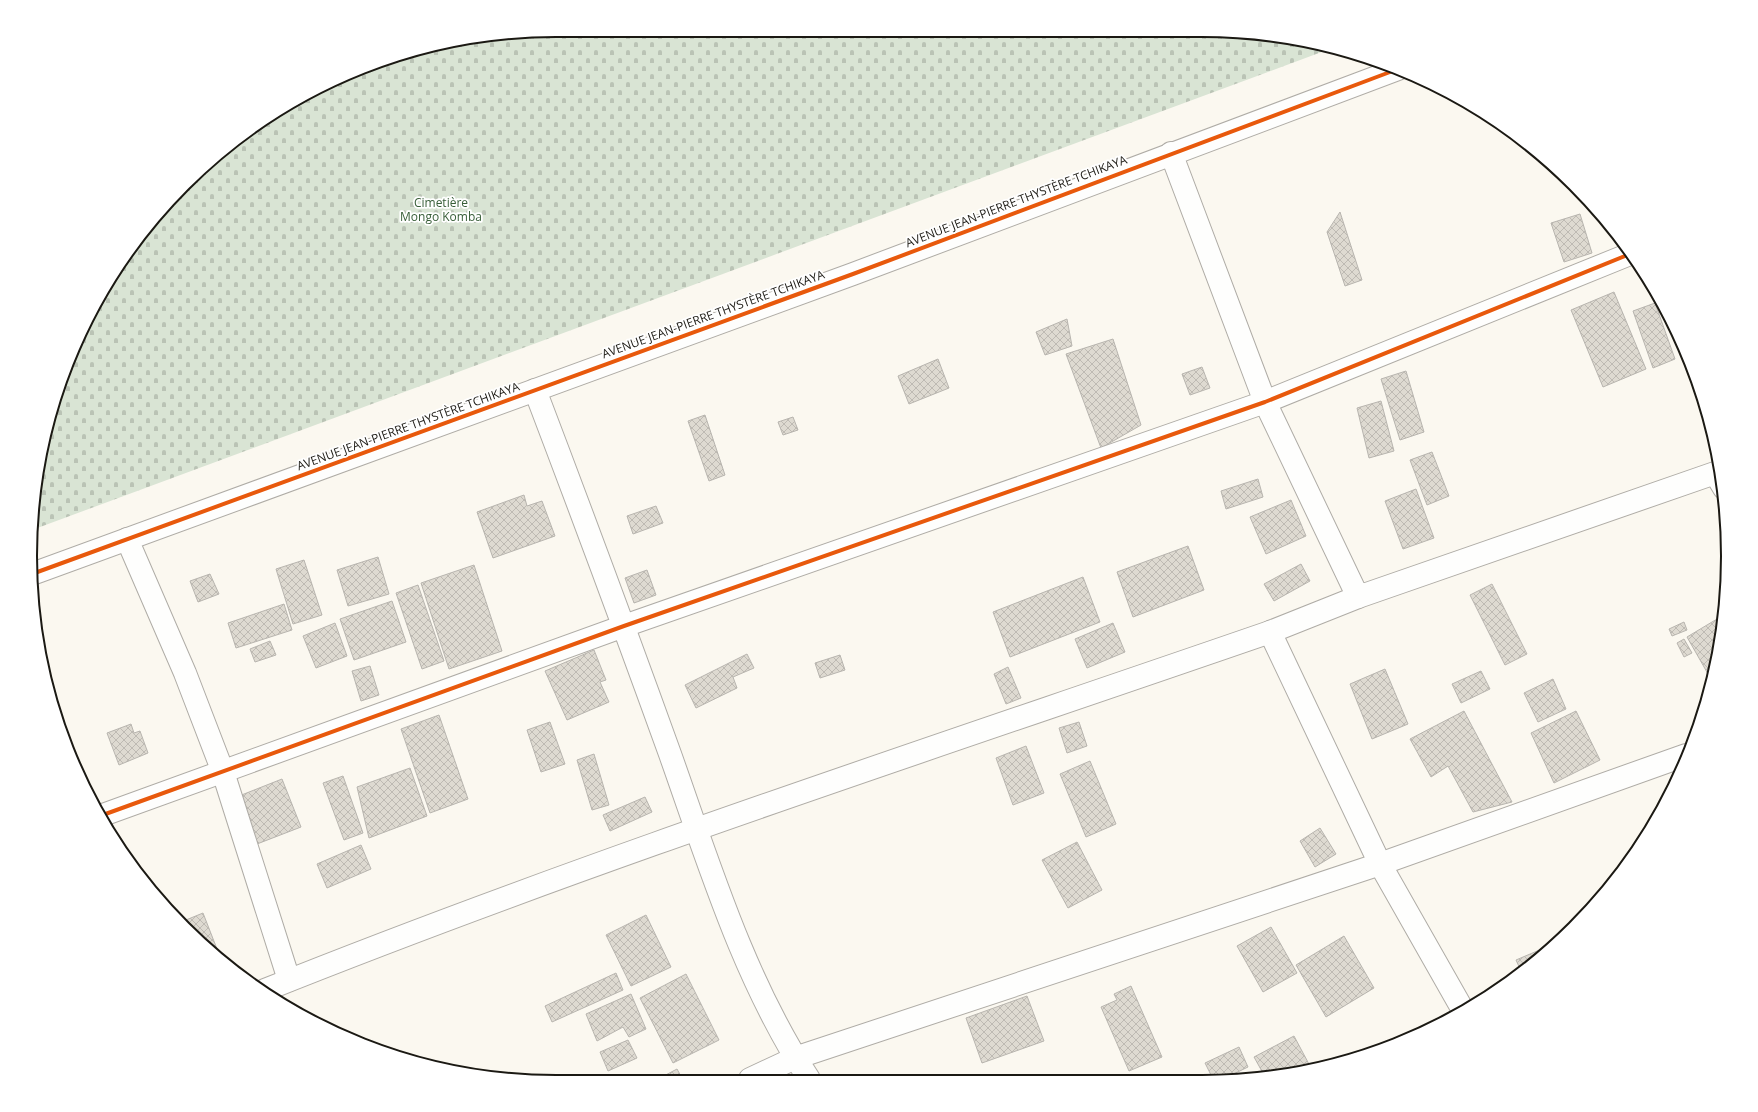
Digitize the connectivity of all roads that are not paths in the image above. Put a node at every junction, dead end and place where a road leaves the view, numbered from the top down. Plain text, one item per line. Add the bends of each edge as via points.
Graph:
1 (1389, 72) edge
2 (1171, 153) junction
3 (1625, 256) edge
4 (535, 390) junction
5 (1265, 402) junction
6 (1715, 478) edge
7 (127, 539) junction
8 (37, 572) edge
9 (1358, 597) junction
10 (624, 626) junction
11 (1270, 632) junction
12 (1680, 757) edge
13 (223, 772) junction
14 (106, 814) edge
15 (697, 830) junction
16 (1380, 864) junction
17 (289, 980) junction
18 (269, 988) edge
19 (1460, 1006) edge
20 (796, 1058) junction
21 (759, 1075) edge
22 (807, 1075) edge

1 - 2 street, AVENUE JEAN-PIERRE THYSTÈRE TCHIKAYA
2 - 4 street, AVENUE JEAN-PIERRE THYSTÈRE TCHIKAYA
2 - 5 street
3 - 5 street
4 - 7 street, AVENUE JEAN-PIERRE THYSTÈRE TCHIKAYA
4 - 10 street
5 - 9 street
5 - 10 street
6 - 9 street
7 - 8 street, AVENUE JEAN-PIERRE THYSTÈRE TCHIKAYA
7 - 13 street via 185,673
9 - 11 street
10 - 13 street
10 - 15 street
11 - 15 street
11 - 16 street
12 - 16 street
13 - 14 street
13 - 17 street
15 - 17 street via 413,931
15 - 20 street via 728,915 760,989
16 - 19 street
16 - 20 street
17 - 18 street
20 - 21 street
20 - 22 street

